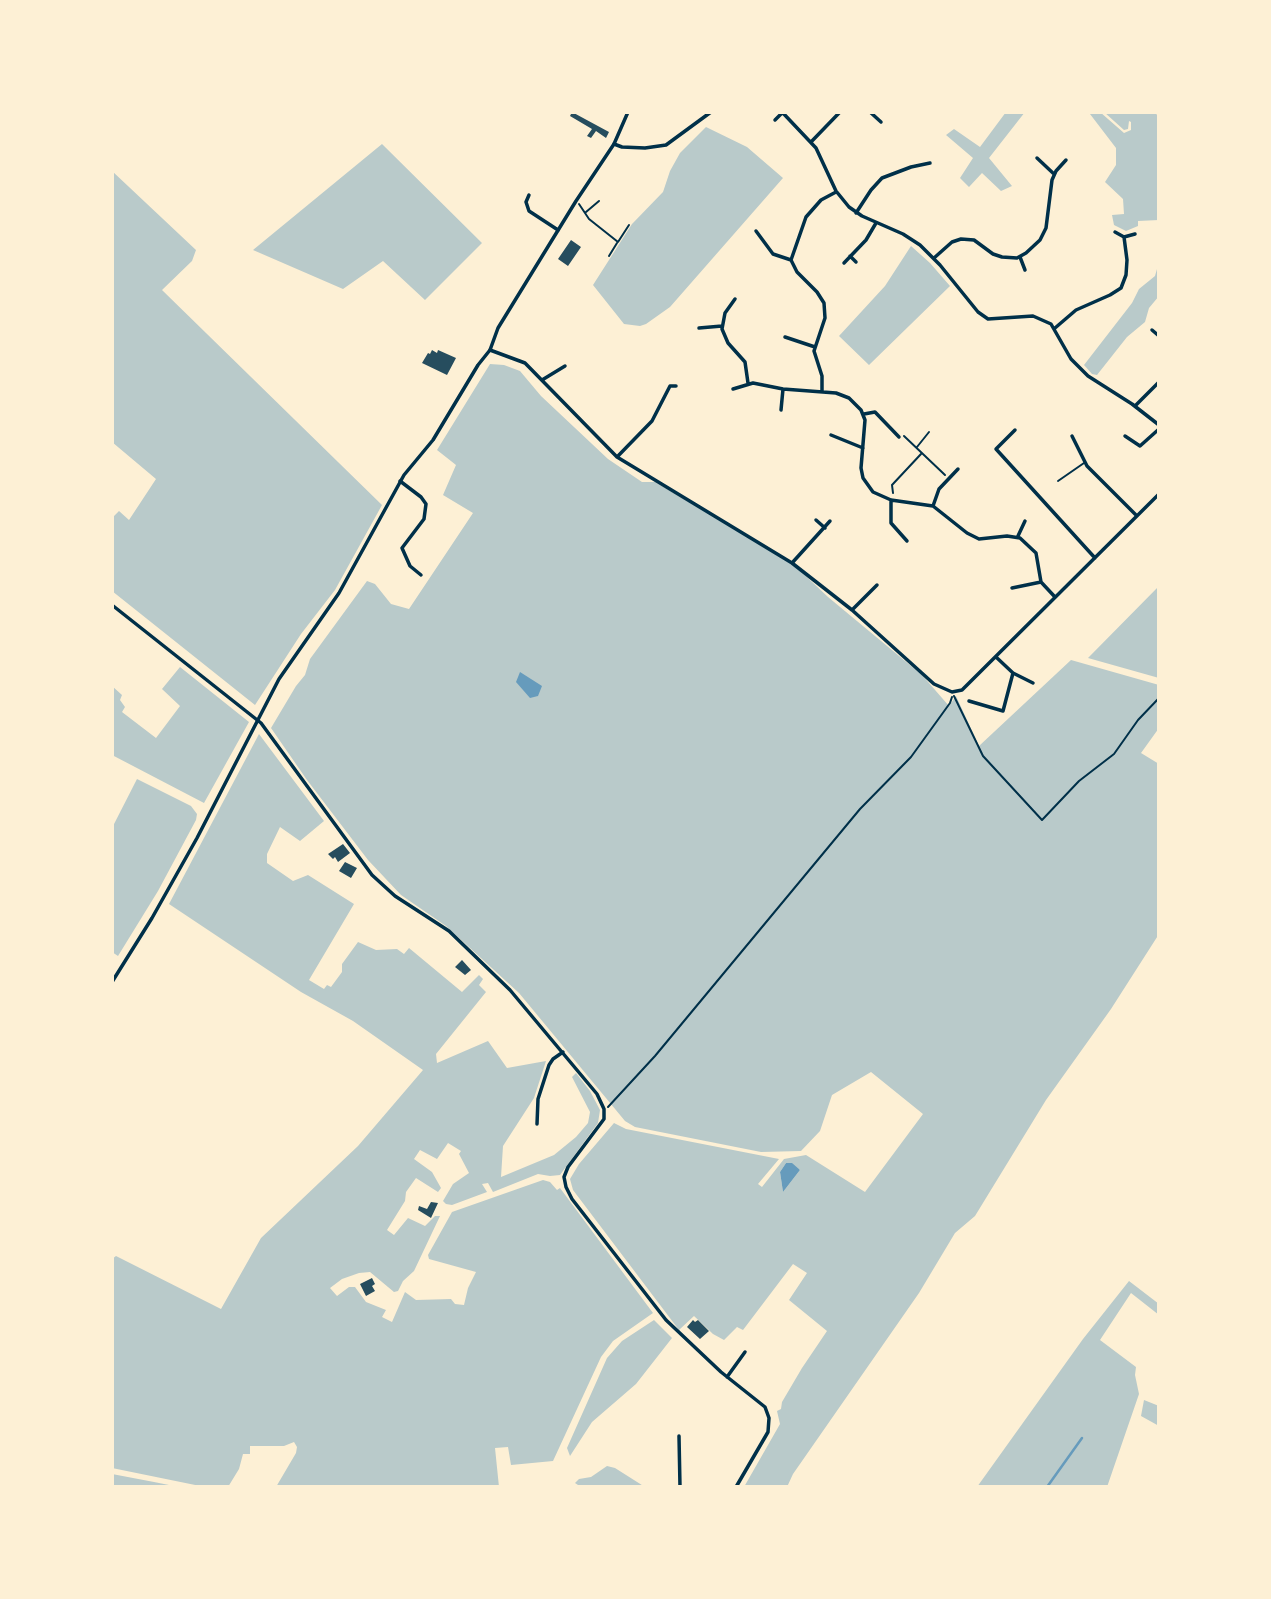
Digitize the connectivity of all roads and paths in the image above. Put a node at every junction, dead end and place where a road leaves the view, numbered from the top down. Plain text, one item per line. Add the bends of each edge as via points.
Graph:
1 (628, 112) edge
2 (711, 112) edge
3 (782, 112) edge
4 (840, 112) edge
5 (870, 112) edge
6 (775, 120) dead end
7 (881, 122) dead end
8 (811, 142) junction
9 (614, 144) junction
10 (1037, 158) dead end
11 (1066, 160) dead end
12 (930, 163) dead end
13 (1054, 174) junction
14 (836, 191) junction
15 (529, 195) dead end
16 (576, 201) junction
17 (600, 201) dead end
18 (856, 212) junction
19 (585, 213) junction
20 (876, 223) junction
21 (629, 225) dead end
22 (558, 230) junction
23 (756, 231) dead end
24 (1115, 232) dead end
25 (1135, 234) dead end
26 (1124, 237) junction
27 (618, 242) junction
28 (609, 256) dead end
29 (850, 256) junction
30 (1020, 257) junction
31 (934, 258) junction
32 (791, 260) junction
33 (856, 262) dead end
34 (844, 263) dead end
35 (1026, 270) dead end
36 (735, 299) dead end
37 (722, 326) junction
38 (699, 328) dead end
39 (1055, 328) junction
40 (1153, 330) dead end
41 (1159, 336) edge
42 (785, 337) dead end
43 (815, 347) junction
44 (490, 350) junction
45 (565, 366) dead end
46 (542, 380) junction
47 (1159, 382) edge
48 (748, 383) junction
49 (677, 386) dead end
50 (733, 389) dead end
51 (783, 389) junction
52 (822, 392) junction
53 (1135, 406) junction
54 (781, 410) dead end
55 (864, 414) junction
56 (1159, 427) edge
57 (1015, 430) dead end
58 (929, 432) dead end
59 (831, 435) dead end
60 (1072, 436) dead end
61 (1125, 436) dead end
62 (899, 437) joint
63 (916, 447) junction
64 (863, 448) junction
65 (922, 453) junction
66 (617, 457) junction
67 (1084, 462) junction
68 (958, 469) dead end
69 (948, 478) junction
70 (400, 481) junction
71 (1058, 481) dead end
72 (1159, 494) edge
73 (893, 501) junction
74 (933, 506) junction
75 (1137, 516) junction
76 (816, 520) dead end
77 (830, 521) dead end
78 (1025, 521) dead end
79 (825, 528) junction
80 (1018, 536) junction
81 (907, 541) dead end
82 (1095, 558) junction
83 (792, 563) junction
84 (421, 575) dead end
85 (1041, 582) junction
86 (877, 585) dead end
87 (1012, 588) dead end
88 (1055, 597) junction
89 (112, 605) edge
90 (852, 610) junction
91 (996, 657) junction
92 (1013, 673) junction
93 (1033, 682) dead end
94 (952, 692) junction
95 (1159, 698) edge
96 (970, 701) dead end
97 (257, 720) junction
98 (112, 982) edge
99 (564, 1052) junction
100 (604, 1109) junction
101 (537, 1124) dead end
102 (745, 1352) dead end
103 (727, 1377) junction
104 (679, 1436) dead end
105 (680, 1487) edge
106 (736, 1487) edge

1 - 9 street
2 - 9 street via 666,145
3 - 6 street
3 - 8 street
4 - 8 street
5 - 7 street
8 - 14 street
9 - 16 street
10 - 13 street
11 - 13 street
12 - 18 street via 882,178
13 - 30 street via 1046,228 1040,240
14 - 18 street
14 - 32 street via 806,217
15 - 22 street via 529,211
16 - 19 path
16 - 22 street
17 - 19 path
18 - 20 street
19 - 27 path
20 - 29 street
20 - 31 street via 912,239
21 - 27 path
22 - 44 street via 498,328
23 - 32 street via 773,254
24 - 26 street
25 - 26 street
26 - 39 street via 1127,265 1121,288 1072,313
27 - 28 path
29 - 33 street
29 - 34 street
30 - 31 street via 999,256 965,239 952,242
30 - 35 street
31 - 39 street via 988,319 1033,316
32 - 43 street via 825,307
36 - 37 street
37 - 38 street
37 - 48 street via 726,340 745,362
39 - 53 street via 1069,356 1088,376
40 - 41 street
42 - 43 street
43 - 52 street
44 - 46 street via 525,363
44 - 70 street via 433,440
45 - 46 street
46 - 66 street
47 - 53 street
48 - 50 street
48 - 51 street
49 - 66 street via 670,386 652,421
51 - 52 street
51 - 54 street
52 - 55 street via 846,397
53 - 56 street
55 - 62 street via 875,412
55 - 64 street
56 - 61 street via 1140,446
57 - 82 street via 996,449
58 - 63 path
59 - 64 street
60 - 67 street
62 - 63 path
63 - 65 path
64 - 73 street via 863,478 873,492
65 - 69 path
65 - 73 path via 892,485
66 - 83 street
67 - 71 lane
67 - 75 street
68 - 69 street
69 - 74 street
70 - 84 street via 426,504 424,519 402,548 410,566
70 - 97 street via 339,593 289,663
72 - 75 street
73 - 74 street
73 - 81 street via 891,523
74 - 80 street via 975,538
75 - 82 street
76 - 79 street
77 - 79 street
78 - 80 street
79 - 83 street
80 - 85 street via 1036,553
82 - 88 street
83 - 90 street
85 - 87 street
85 - 88 street
86 - 90 street
88 - 91 street
89 - 97 street
90 - 94 street via 934,684
91 - 92 street
91 - 94 street via 962,690
92 - 93 street
92 - 96 street via 1003,711
94 - 95 path via 978,749 1042,820 1079,781 1114,754
94 - 100 path via 950,703 911,757 872,794 632,1083
97 - 98 street via 197,838
97 - 99 street via 372,875 449,931 516,996
99 - 100 street
99 - 101 street via 549,1065 538,1099
100 - 103 street via 600,1127 565,1172 569,1193 660,1313
102 - 103 street
103 - 106 street via 761,1402 769,1418 766,1436
104 - 105 street

